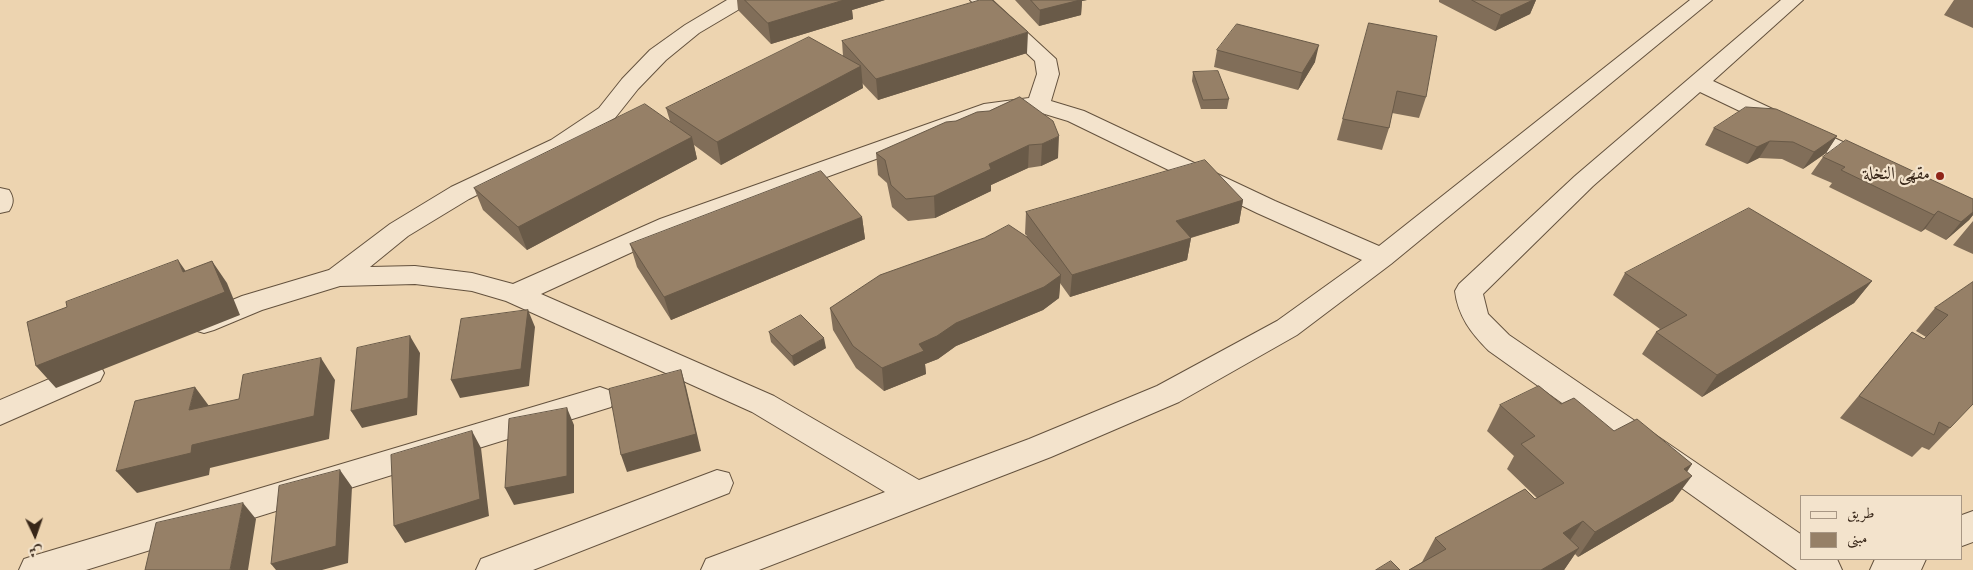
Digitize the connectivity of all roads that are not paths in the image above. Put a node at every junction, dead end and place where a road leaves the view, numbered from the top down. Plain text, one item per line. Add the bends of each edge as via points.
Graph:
1 (741, 0) edge
2 (980, 0) edge
3 (1702, 0) edge
4 (1793, 0) edge
5 (1697, 82) junction
6 (1039, 103) junction
7 (1884, 171) edge
8 (0, 196) edge
9 (0, 205) edge
10 (1382, 258) junction
11 (339, 277) junction
12 (515, 294) junction
13 (183, 332) edge
14 (113, 362) dead end
15 (600, 399) dead end
16 (0, 413) edge
17 (717, 483) dead end
18 (918, 495) junction
19 (1800, 553) edge
20 (1810, 560) edge
21 (1906, 560) edge
22 (36, 570) edge
23 (492, 570) edge
24 (718, 570) edge
25 (1825, 570) edge
26 (1887, 570) edge

1 - 11 street via 692,29 658,55 607,113 559,145 460,193 399,230
2 - 6 street via 1045,59 1048,74
3 - 10 street
4 - 5 street
5 - 7 street
5 - 19 street via 1584,181 1469,291 1471,309 1482,327 1499,343
6 - 10 street via 1054,106 1266,207
6 - 12 street via 992,109 669,225
8 - 9 street
10 - 18 street via 1287,328 1168,394
11 - 12 street via 415,275 472,282
11 - 13 street via 252,304
12 - 18 street via 763,404
14 - 16 street
15 - 22 street
17 - 23 street
18 - 24 street
20 - 25 street
21 - 26 street

